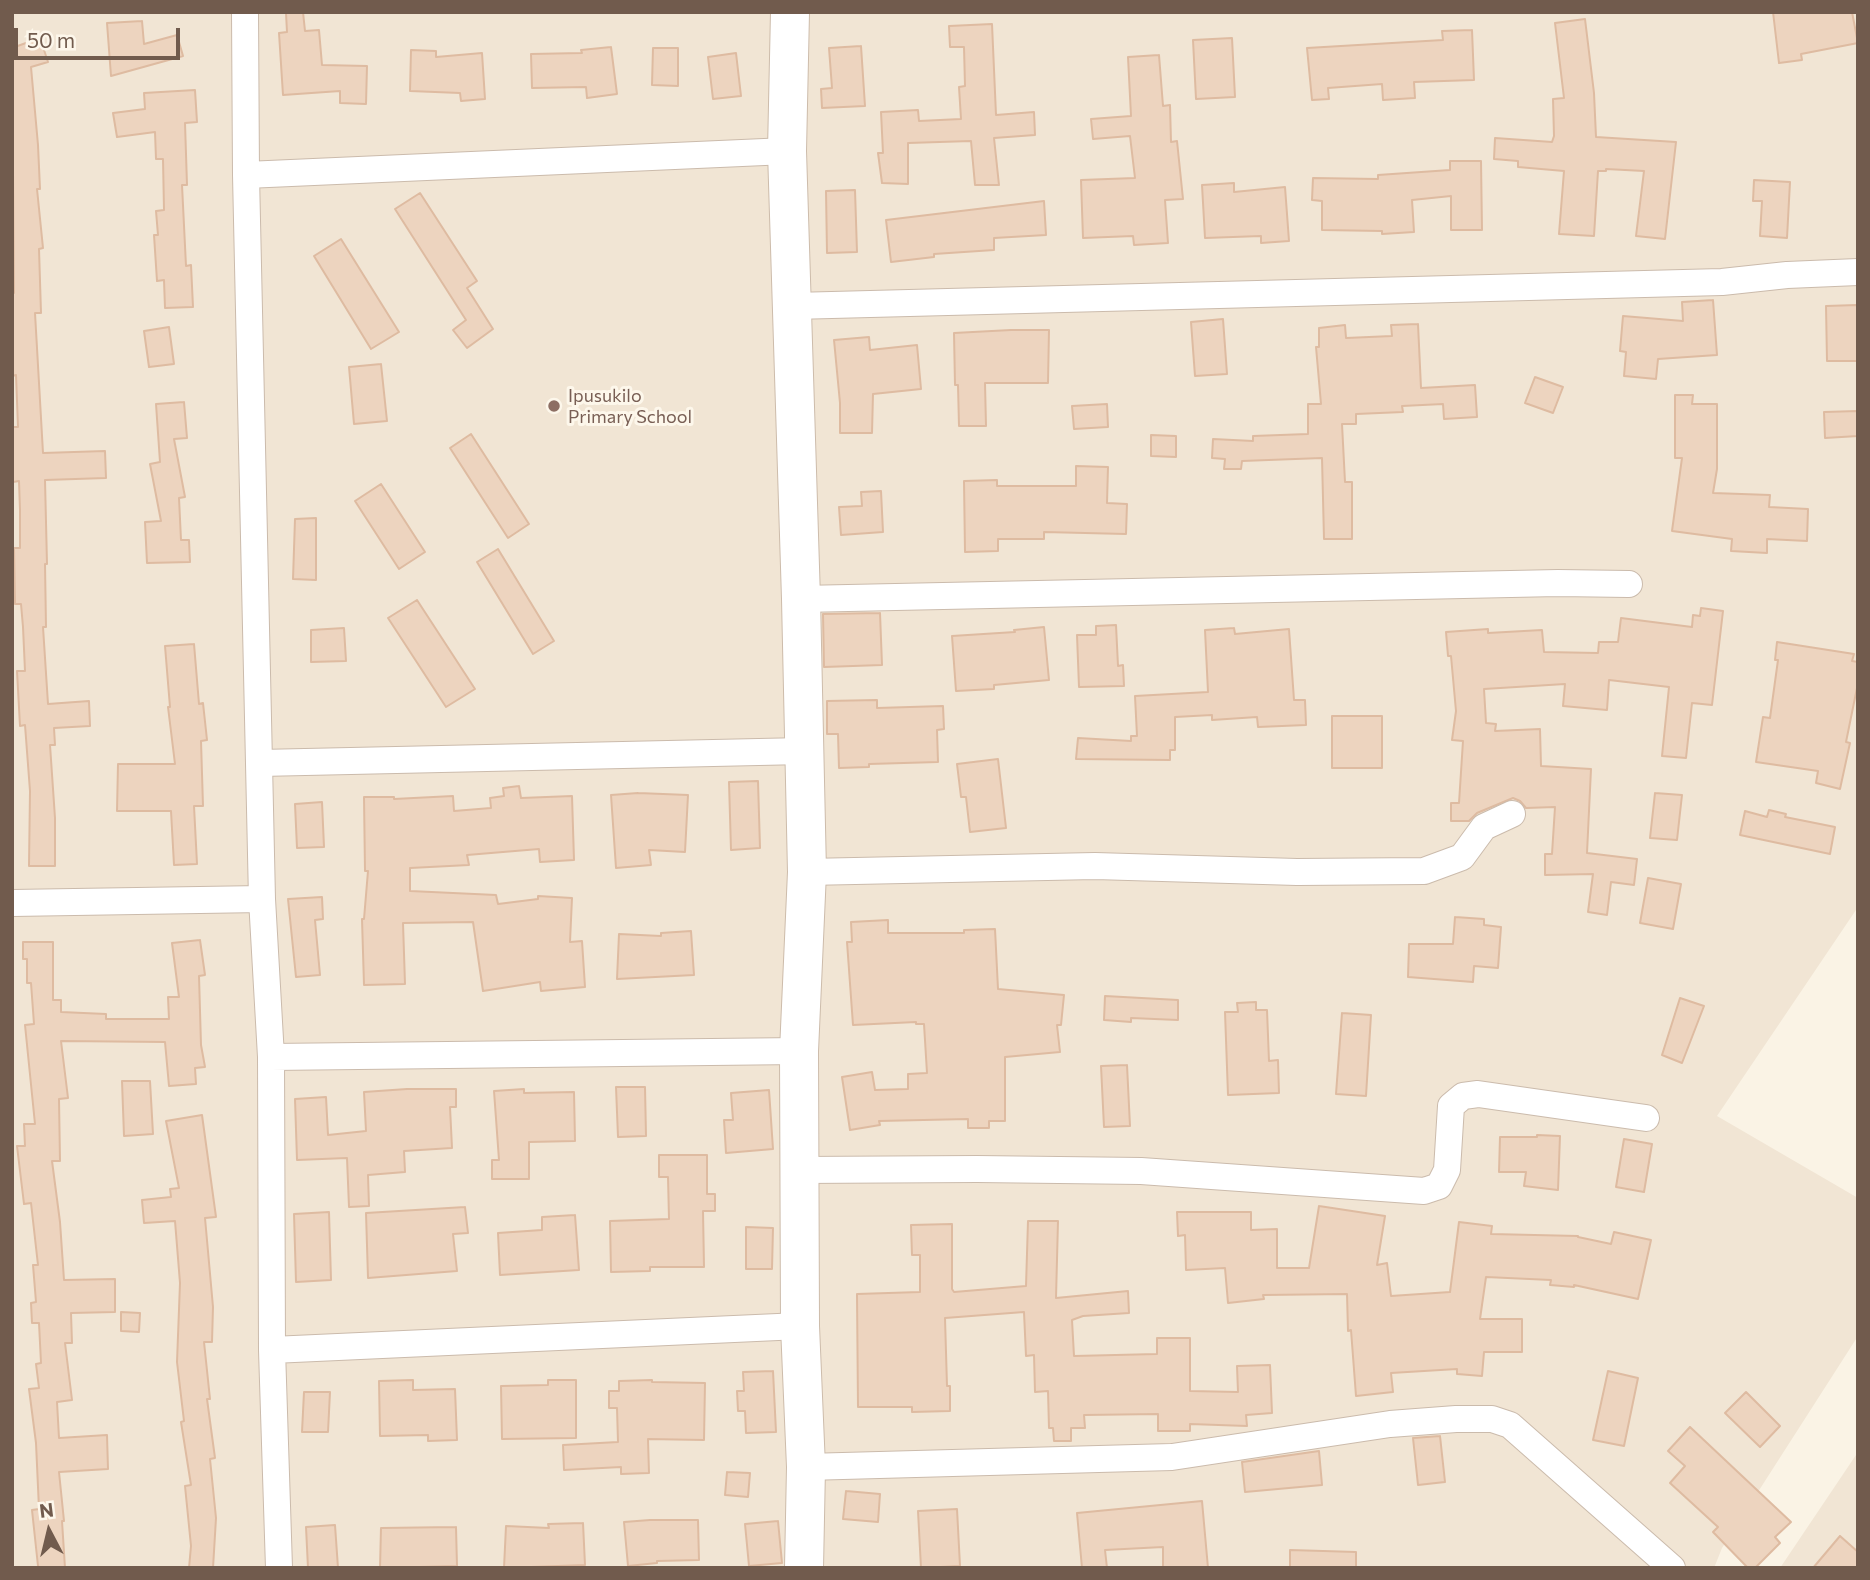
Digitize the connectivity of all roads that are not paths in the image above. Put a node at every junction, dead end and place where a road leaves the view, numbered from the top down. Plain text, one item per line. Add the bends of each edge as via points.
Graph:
1 (245, 12) edge
2 (790, 12) edge
3 (787, 150) junction
4 (246, 175) junction
5 (1858, 272) edge
6 (793, 306) junction
7 (1629, 584) dead end
8 (802, 599) junction
9 (804, 751) junction
10 (260, 763) junction
11 (1512, 814) dead end
12 (807, 872) junction
13 (262, 899) junction
14 (12, 903) edge
15 (799, 1051) junction
16 (271, 1057) junction
17 (1646, 1118) dead end
18 (799, 1170) junction
19 (800, 1326) junction
20 (272, 1350) junction
21 (806, 1467) junction
22 (279, 1568) edge
23 (804, 1568) edge
24 (1672, 1568) edge

1 - 4 street
2 - 3 street
3 - 4 street
3 - 6 street
4 - 10 street
5 - 6 street via 1695,283
6 - 8 street
7 - 8 street
8 - 9 street
9 - 10 street
9 - 12 street
10 - 13 street
11 - 12 street via 1484,827 1462,857 1424,871 1095,866
12 - 15 street
13 - 14 street
13 - 16 street
15 - 16 street
15 - 18 street
16 - 20 street
17 - 18 street via 1478,1094 1463,1096 1451,1106 1447,1170 1439,1186 1424,1191 1141,1171
18 - 19 street
19 - 20 street
19 - 21 street
20 - 22 street
21 - 23 street
21 - 24 street via 1172,1457 1390,1423 1492,1419 1510,1425

